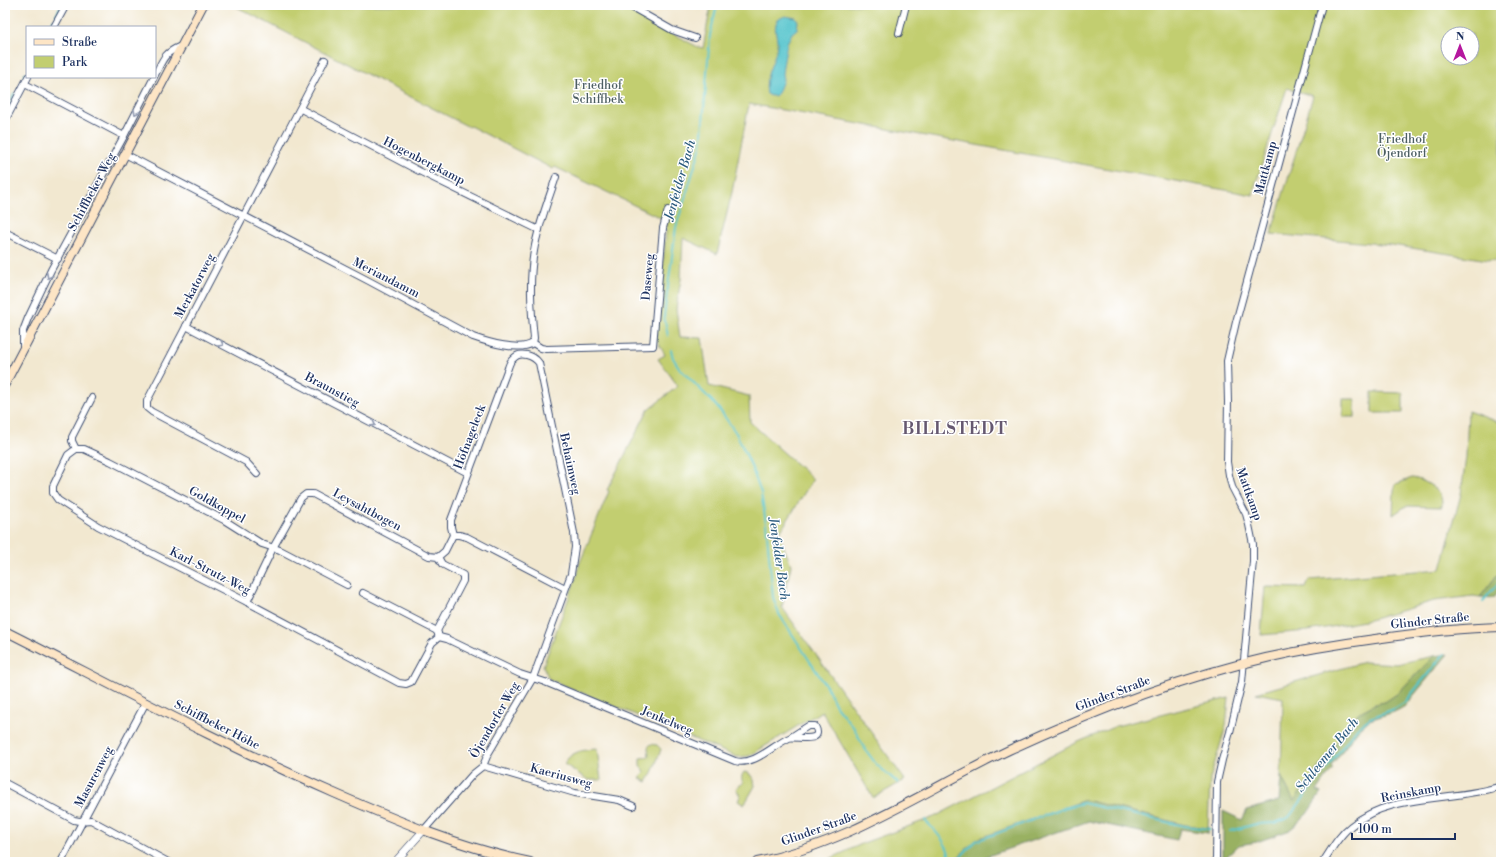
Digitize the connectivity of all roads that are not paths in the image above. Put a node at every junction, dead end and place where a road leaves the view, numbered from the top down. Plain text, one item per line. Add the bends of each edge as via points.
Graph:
1 (66, 5) edge
2 (203, 5) edge
3 (628, 5) edge
4 (906, 5) edge
5 (1322, 5) edge
6 (55, 26) edge
7 (899, 33) dead end
8 (694, 38) dead end
9 (181, 46) junction
10 (325, 60) dead end
11 (156, 72) edge
12 (28, 78) edge
13 (153, 78) edge
14 (25, 84) junction
15 (300, 109) junction
16 (5, 121) edge
17 (124, 136) junction
18 (125, 154) junction
19 (556, 176) dead end
20 (668, 210) dead end
21 (244, 217) junction
22 (539, 230) junction
23 (5, 232) edge
24 (58, 259) junction
25 (186, 326) junction
26 (533, 343) junction
27 (653, 346) joint
28 (23, 349) junction
29 (523, 355) joint
30 (5, 384) edge
31 (92, 398) dead end
32 (76, 449) junction
33 (468, 473) junction
34 (257, 474) dead end
35 (453, 535) junction
36 (273, 548) junction
37 (438, 557) junction
38 (347, 585) dead end
39 (565, 588) junction
40 (363, 593) dead end
41 (247, 602) junction
42 (1501, 627) edge
43 (5, 631) edge
44 (439, 637) junction
45 (1244, 664) junction
46 (533, 678) junction
47 (146, 702) junction
48 (791, 737) dead end
49 (483, 766) junction
50 (5, 783) edge
51 (1501, 786) edge
52 (632, 806) dead end
53 (84, 820) junction
54 (423, 831) junction
55 (1325, 861) edge
56 (62, 862) edge
57 (168, 862) edge
58 (395, 862) edge
59 (530, 862) edge
60 (757, 862) edge
61 (1216, 862) edge

1 - 6 street
2 - 9 main road, Schiffbeker Weg
3 - 8 street via 672,30
4 - 7 street
5 - 45 street, Mattkamp via 1226,362 1228,470 1232,487 1246,514 1253,549
9 - 11 street, Schiffbeker Weg via 164,57
9 - 18 main road, Schiffbeker Weg
10 - 15 street, Merkatorweg
12 - 14 street
13 -> 17 street, Schiffbeker Weg
14 - 16 street
14 - 17 street
15 - 21 street, Merkatorweg
15 - 22 street, Hogenbergkamp
17 - 24 street, Schiffbeker Weg
18 - 21 street, Meriandamm
18 - 28 main road, Schiffbeker Weg
19 - 22 street
20 - 27 street, Daseweg via 663,228
21 - 25 street, Merkatorweg
21 - 26 street, Meriandamm via 473,337 512,346 528,346
22 - 26 street via 531,276
23 - 24 street
24 -> 28 street, Schiffbeker Weg via 28,318 23,331
25 -> 33 street, Braunstieg
25 - 34 street, Merkatorweg via 147,401 147,408 246,462
26 - 27 street, Meriandamm via 546,349
28 - 30 main road, Schiffbeker Weg
29 - 33 street, Höfnageleck via 513,358 508,368
29 - 39 street, Behaimweg via 533,356 539,363 574,533 575,547 571,574
31 - 32 street via 72,437
32 - 36 street, Goldkoppel via 84,449 110,461
32 - 41 street, Karl-Strutz-Weg via 68,455 53,486 53,493 58,500 98,526
33 - 35 street, Höfnageleck via 451,520
35 - 37 street, Höfnageleck via 445,552
35 - 39 street via 467,537
36 - 37 street, Leysahtbogen via 301,498 306,494 313,494 429,556
36 - 38 street, Goldkoppel
36 - 41 street, Leysahtbogen
37 - 44 street, Leysahtbogen via 442,564 460,572 464,578 437,631
39 - 46 street, Öjendorfer Weg
40 - 44 street via 437,631
41 - 44 street, Karl-Strutz-Weg via 399,683 411,682 432,643
42 - 45 main road, Glinder Straße via 1369,640
43 - 47 main road, Schiffbeker Höhe
44 - 46 street
45 - 60 main road, Glinder Straße via 1175,684 1099,712 1009,750 845,834
45 - 61 street, Mattkamp via 1242,682 1217,782
46 - 48 street, Jenkelweg via 740,763 746,763
46 - 49 street, Öjendorfer Weg
47 - 53 street, Masurenweg
47 - 54 main road, Schiffbeker Höhe via 258,759
49 - 52 street, Kaeriusweg via 575,793 619,800
49 - 54 street, Öjendorfer Weg
50 - 53 street via 74,820
51 - 55 street, Reinskamp via 1383,808 1350,826
53 - 56 street, Masurenweg
53 - 57 street via 91,820
54 - 58 street, Öjendorfer Weg
54 - 59 main road via 474,848

